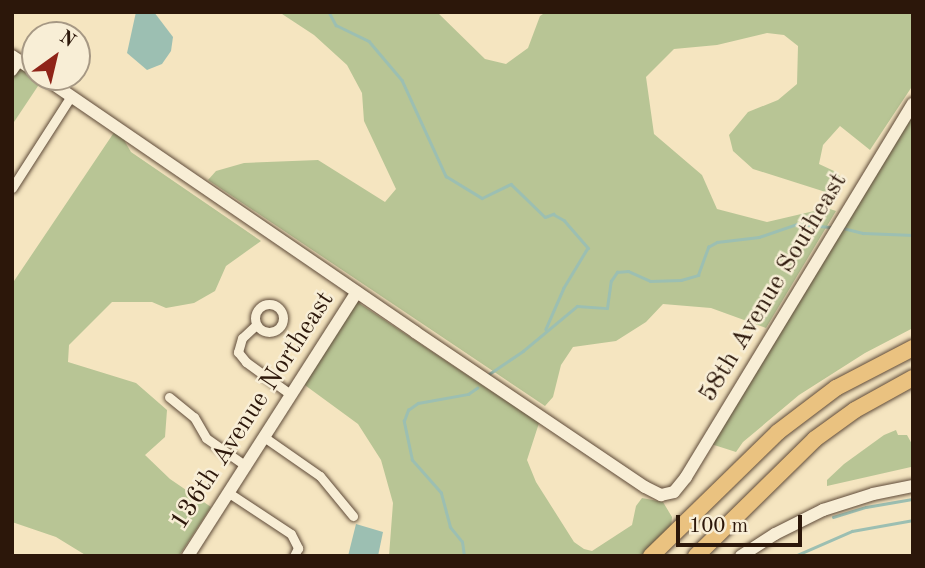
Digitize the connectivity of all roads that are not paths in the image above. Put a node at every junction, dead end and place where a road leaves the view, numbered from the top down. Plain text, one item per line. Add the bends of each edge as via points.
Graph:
1 (64, 91) edge
2 (71, 96) junction
3 (913, 103) edge
4 (12, 188) edge
5 (357, 292) junction
6 (256, 324) dead end
7 (913, 348) edge
8 (913, 378) edge
9 (290, 394) junction
10 (169, 397) dead end
11 (264, 437) junction
12 (246, 466) junction
13 (913, 486) edge
14 (229, 493) junction
15 (353, 516) dead end
16 (188, 556) edge
17 (294, 556) edge
18 (651, 556) edge
19 (696, 556) edge
20 (741, 556) edge

1 - 2 street
2 - 4 street
2 - 5 street
3 - 5 street, 58th Avenue Southeast via 686,477 670,494 645,487
5 - 9 street, 136th Avenue Northeast
6 - 9 street via 242,338 238,352
7 - 18 highway via 836,388 778,432
8 - 19 highway via 815,439
9 - 11 street, 136th Avenue Northeast
10 - 12 street via 194,417 206,438
11 - 12 street, 136th Avenue Northeast
11 - 15 street via 320,476
12 - 14 street, 136th Avenue Northeast
13 - 20 street via 823,510
14 - 16 street, 136th Avenue Northeast
14 - 17 street via 296,540

